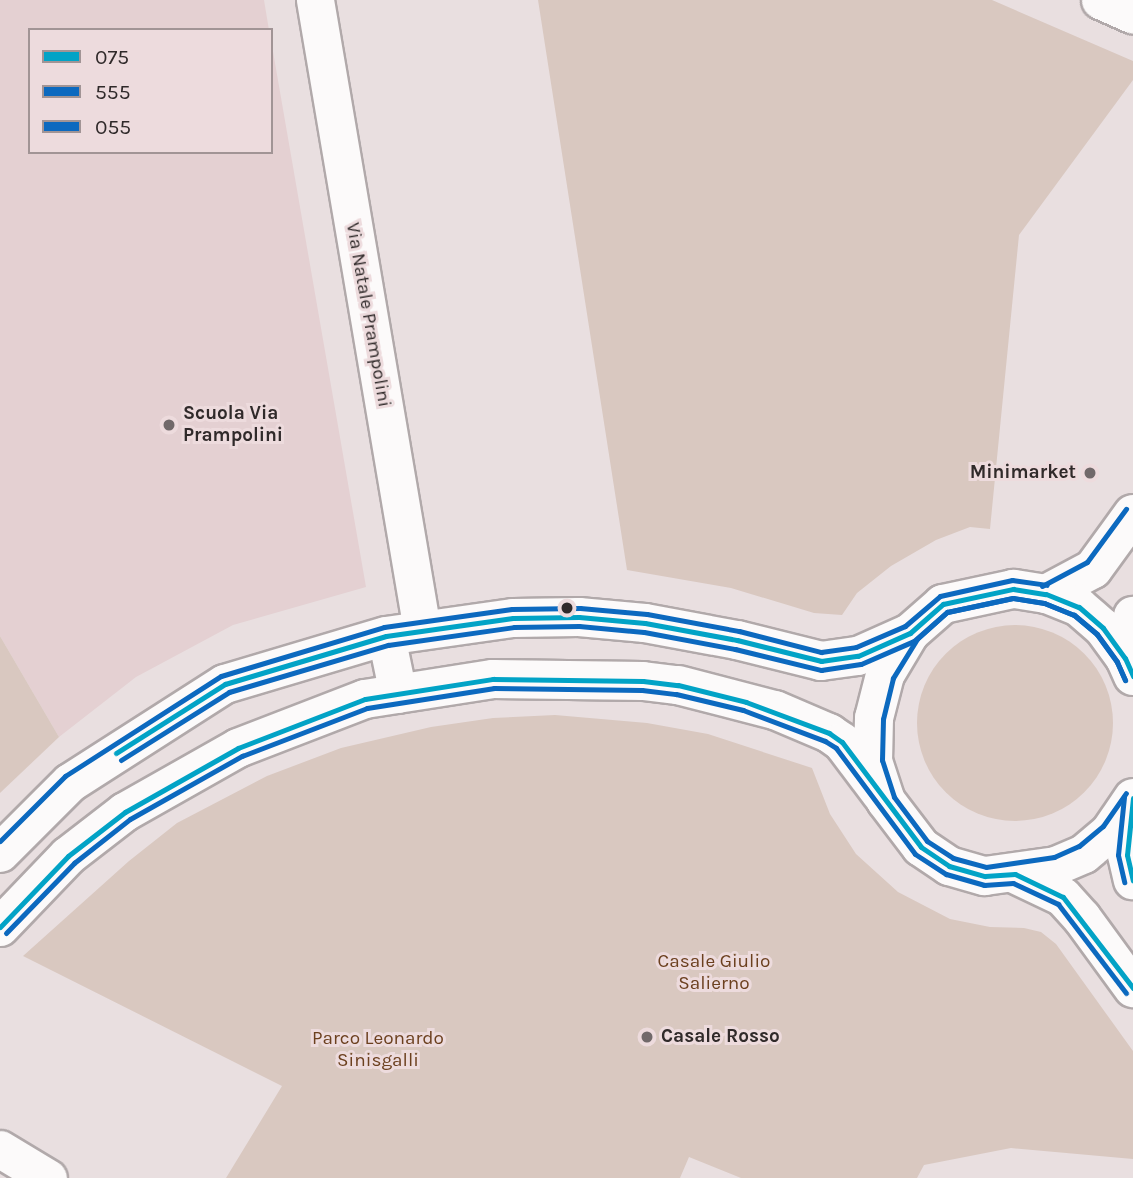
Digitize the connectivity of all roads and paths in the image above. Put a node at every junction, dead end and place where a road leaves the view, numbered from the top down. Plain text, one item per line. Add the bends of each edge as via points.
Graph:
1 (315, 0) edge
2 (1100, 0) edge
3 (1133, 15) edge
4 (1133, 514) edge
5 (1046, 594) junction
6 (1133, 616) edge
7 (404, 633) junction
8 (910, 633) junction
9 (1129, 667) edge
10 (398, 694) junction
11 (1132, 799) edge
12 (886, 801) junction
13 (0, 853) edge
14 (1015, 874) junction
15 (1133, 880) edge
16 (12, 914) edge
17 (1133, 988) edge
18 (0, 1149) edge
19 (48, 1178) edge

1 - 7 street, Via Natale Prampolini
2 - 3 street
4 - 5 street via 1093,569
5 - 8 street via 1013,589 943,604
5 - 9 street via 1079,607 1103,628
6 - 9 street
7 - 8 street via 513,618 579,617 645,622 821,661 858,656
7 - 10 street, Via Natale Prampolini
7 - 13 street via 225,684 69,783
8 - 12 street via 885,675 874,718 873,761
10 - 12 street via 493,679 678,684 775,710 829,733 842,742
10 - 16 street via 365,699 238,748 125,812 68,856
11 - 14 street via 1110,832 1084,854 1056,866
11 - 15 street via 1127,855
12 - 14 street via 921,847 949,866 985,876
14 - 17 street via 1063,897
18 - 19 street

